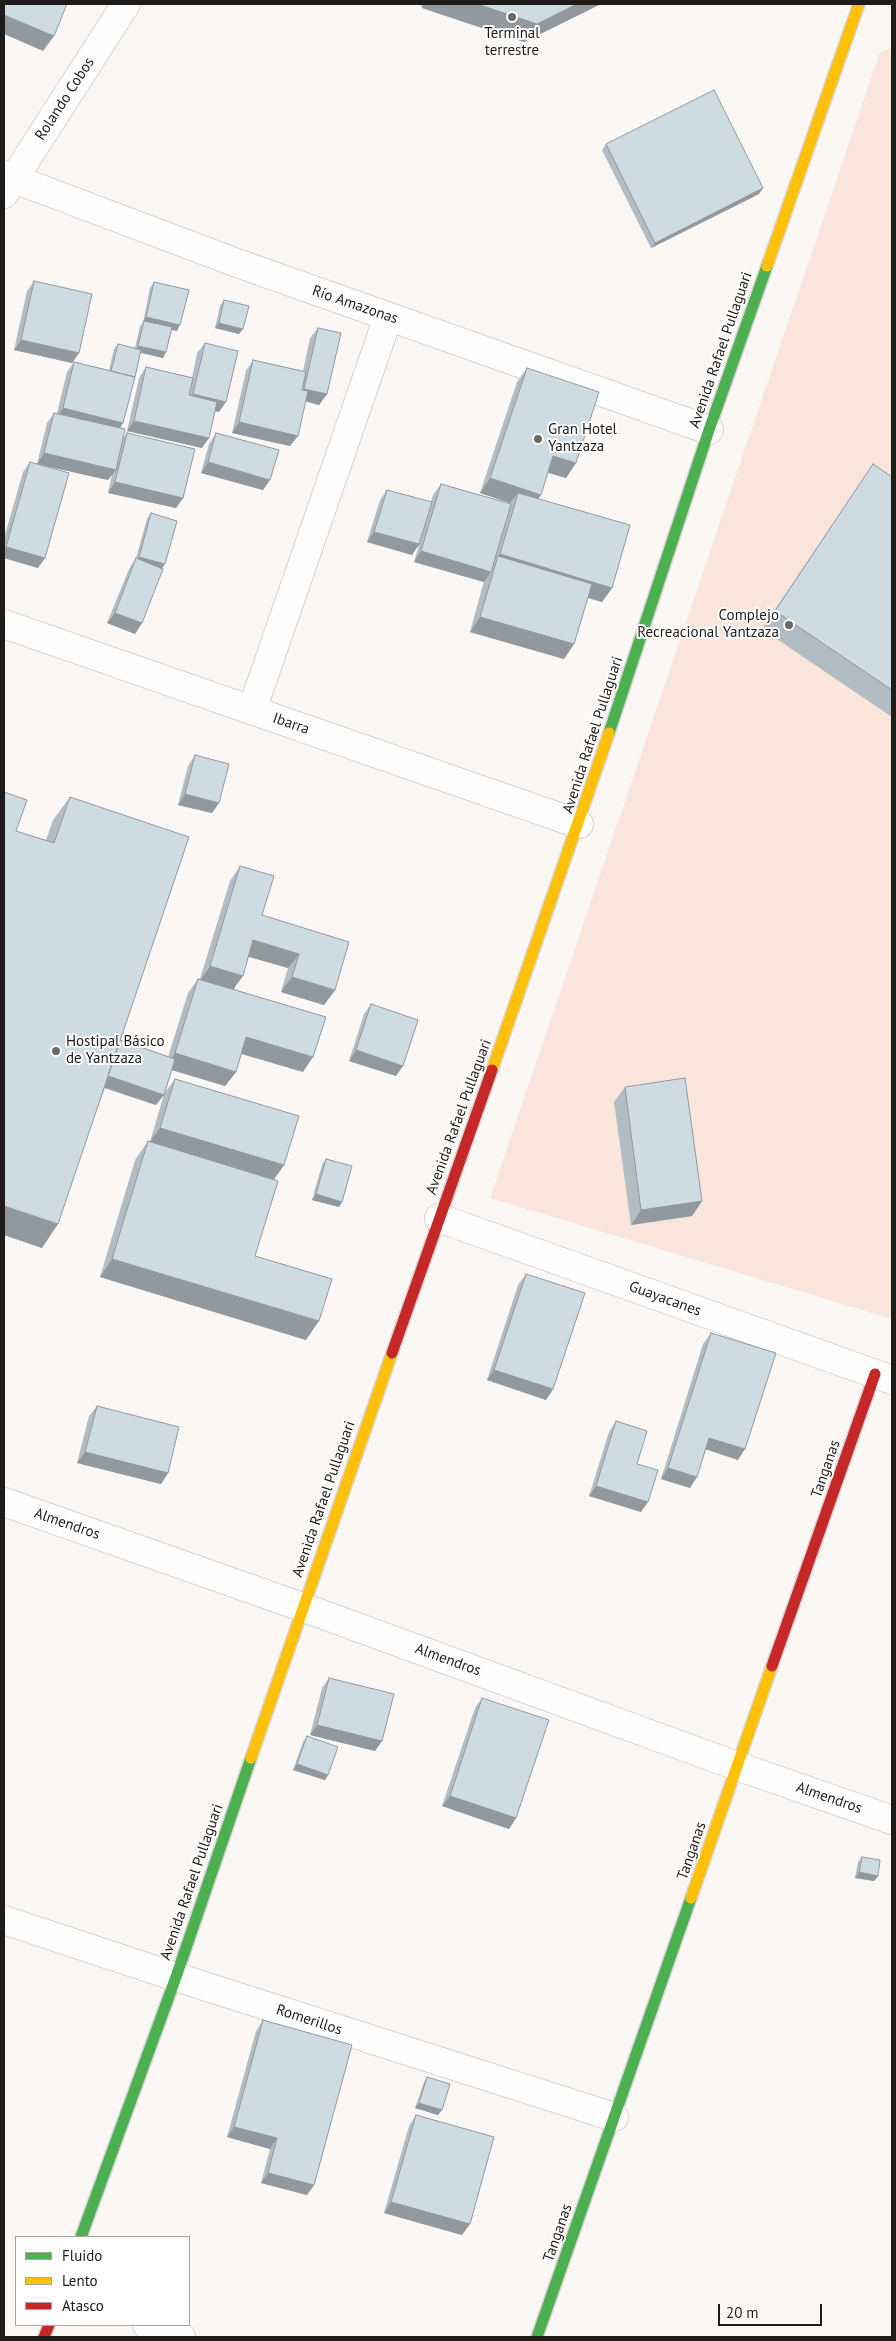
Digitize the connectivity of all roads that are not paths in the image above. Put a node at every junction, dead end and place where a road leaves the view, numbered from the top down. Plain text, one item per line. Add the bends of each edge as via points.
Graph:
1 (126, 4) edge
2 (859, 4) edge
3 (7, 183) edge
4 (388, 317) junction
5 (709, 430) junction
6 (4, 624) edge
7 (252, 710) junction
8 (579, 824) junction
9 (439, 1218) junction
10 (884, 1377) edge
11 (4, 1502) edge
12 (302, 1607) junction
13 (737, 1766) junction
14 (892, 1820) edge
15 (4, 1920) edge
16 (176, 1977) junction
17 (614, 2117) junction
18 (81, 2236) edge
19 (150, 2326) edge
20 (181, 2337) edge
21 (537, 2337) edge

1 - 3 street, Rolando Cobos
2 - 5 street, Avenida Rafael Pullaguari
3 - 4 street, Río Amazonas
4 - 5 street, Río Amazonas
4 - 7 street
5 - 8 street, Avenida Rafael Pullaguari
6 - 7 street, Ibarra
7 - 8 street, Ibarra
8 - 9 street, Avenida Rafael Pullaguari
9 - 10 street, Guayacanes
9 - 12 street, Avenida Rafael Pullaguari
10 - 13 street, Tanganas
11 - 12 street, Almendros
12 - 13 street, Almendros
12 - 16 street, Avenida Rafael Pullaguari
13 - 14 street, Almendros
13 - 17 street, Tanganas
15 - 16 street, Romerillos
16 - 17 street, Romerillos
16 - 18 street, Avenida Rafael Pullaguari
17 - 21 street, Tanganas
19 - 20 street

